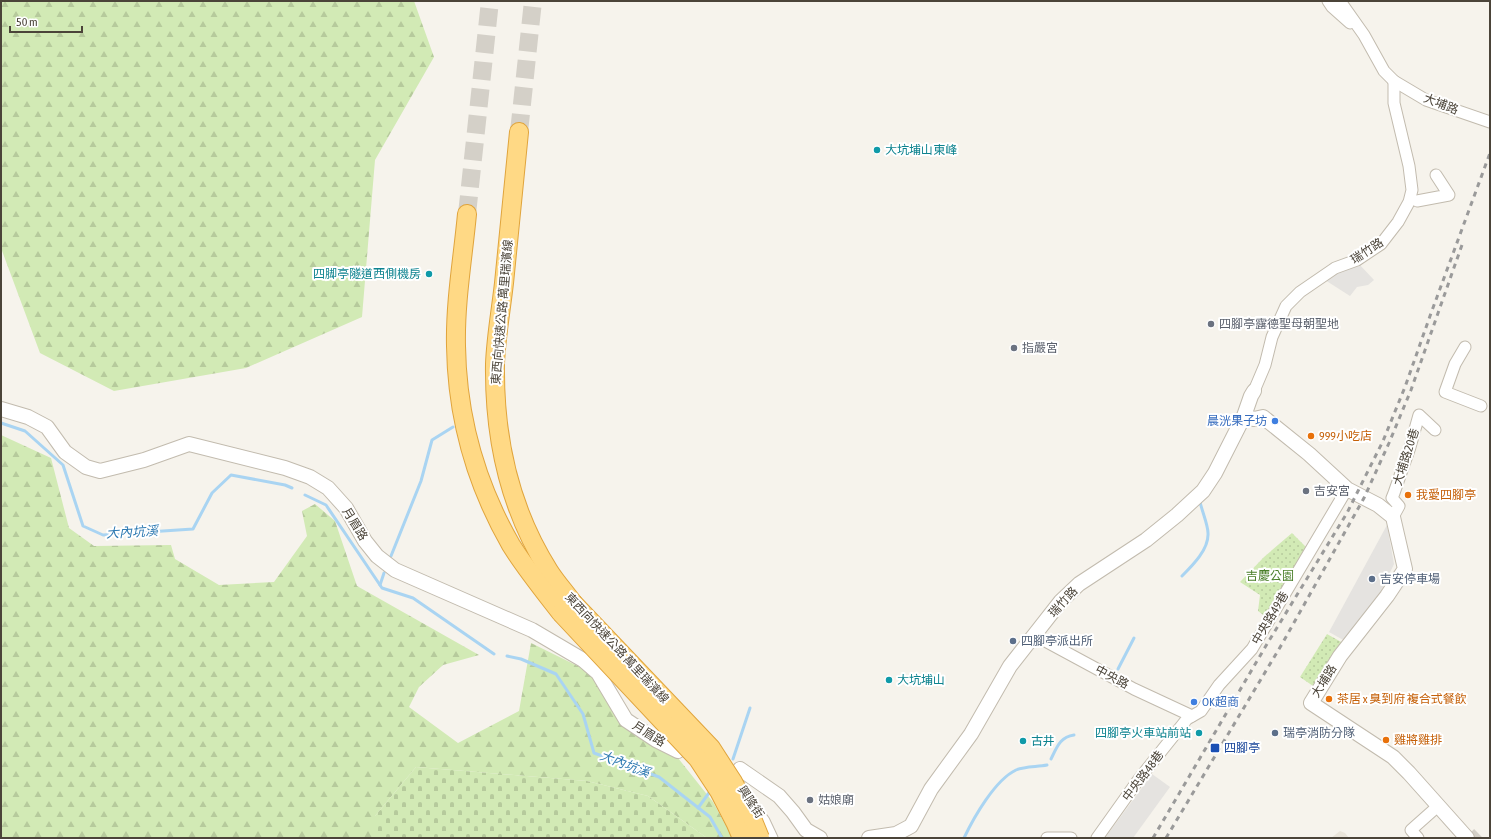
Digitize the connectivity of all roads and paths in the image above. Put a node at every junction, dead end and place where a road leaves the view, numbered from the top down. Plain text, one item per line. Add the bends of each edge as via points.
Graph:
1 (1328, 1) edge
2 (1340, 1) edge
3 (1364, 35) junction
4 (1394, 82) junction
5 (1490, 122) edge
6 (519, 132) tunnel mouth
7 (1436, 175) dead end
8 (1418, 201) dead end
9 (467, 214) tunnel mouth
10 (1465, 347) dead end
11 (1254, 391) junction
12 (1481, 406) dead end
13 (1, 409) edge
14 (1244, 416) junction
15 (1263, 417) junction
16 (1436, 430) dead end
17 (1352, 492) junction
18 (1393, 517) junction
19 (567, 608) junction
20 (1034, 635) junction
21 (1192, 716) junction
22 (678, 751) dead end
23 (734, 768) joint
24 (1438, 806) junction
25 (742, 838) edge
26 (760, 838) edge
27 (772, 838) edge
28 (820, 838) edge
29 (869, 838) edge
30 (1047, 838) edge
31 (1071, 838) edge
32 (1097, 838) edge
33 (1418, 838) edge
34 (1467, 838) edge

1 - 3 street
2 - 3 street
3 - 4 street via 1384,71
4 - 5 street, 大埔路 via 1426,100
4 - 11 street, 瑞竹路 via 1394,103 1410,174 1412,190 1409,202 1381,244 1357,260 1335,268 1300,292 1286,306 1272,337 1265,365
6 - 19 highway, 東西向快速公路 萬里瑞濱線 via 495,362 499,438 506,472 521,516
7 - 8 street via 1449,195
9 - 19 highway, 東西向快速公路 萬里瑞濱線 via 456,346 458,390 465,428 488,500 511,545 534,579
10 - 12 street via 1455,364 1446,392
11 - 14 street, 瑞竹路
11 - 15 street
13 - 22 street, 月眉路 via 47,427 65,452 86,467 100,471 144,460 189,444 285,468 310,477 328,488 342,503 365,541 377,556 395,570 532,630 583,660 598,673 626,720
14 - 15 street via 1254,420
14 - 20 street, 瑞竹路 via 1203,491 1146,540 1079,584 1061,601
15 - 17 street
16 - 18 street, 大埔路20巷 via 1419,415 1392,498 1398,506
17 - 18 street via 1378,505
17 - 21 street, 中央路49巷 via 1252,648 1219,685 1201,711
18 - 24 street, 大埔路 via 1405,569 1340,656 1311,702 1393,757
19 - 25 highway, 東西向快速公路 萬里瑞濱線, bridge via 698,759 719,791
19 - 26 highway, 東西向快速公路 萬里瑞濱線, bridge via 711,748 733,782
20 - 21 street, 中央路 via 1134,689
20 - 29 street, 瑞竹路 via 1010,666 971,734 931,789 911,826 896,834
21 - 32 street, 中央路48巷 via 1139,779
23 - 27 street, 興隆街
23 - 28 street via 780,796 806,830
24 - 33 street via 1411,830
24 - 34 street, 大埔路
30 - 31 street

